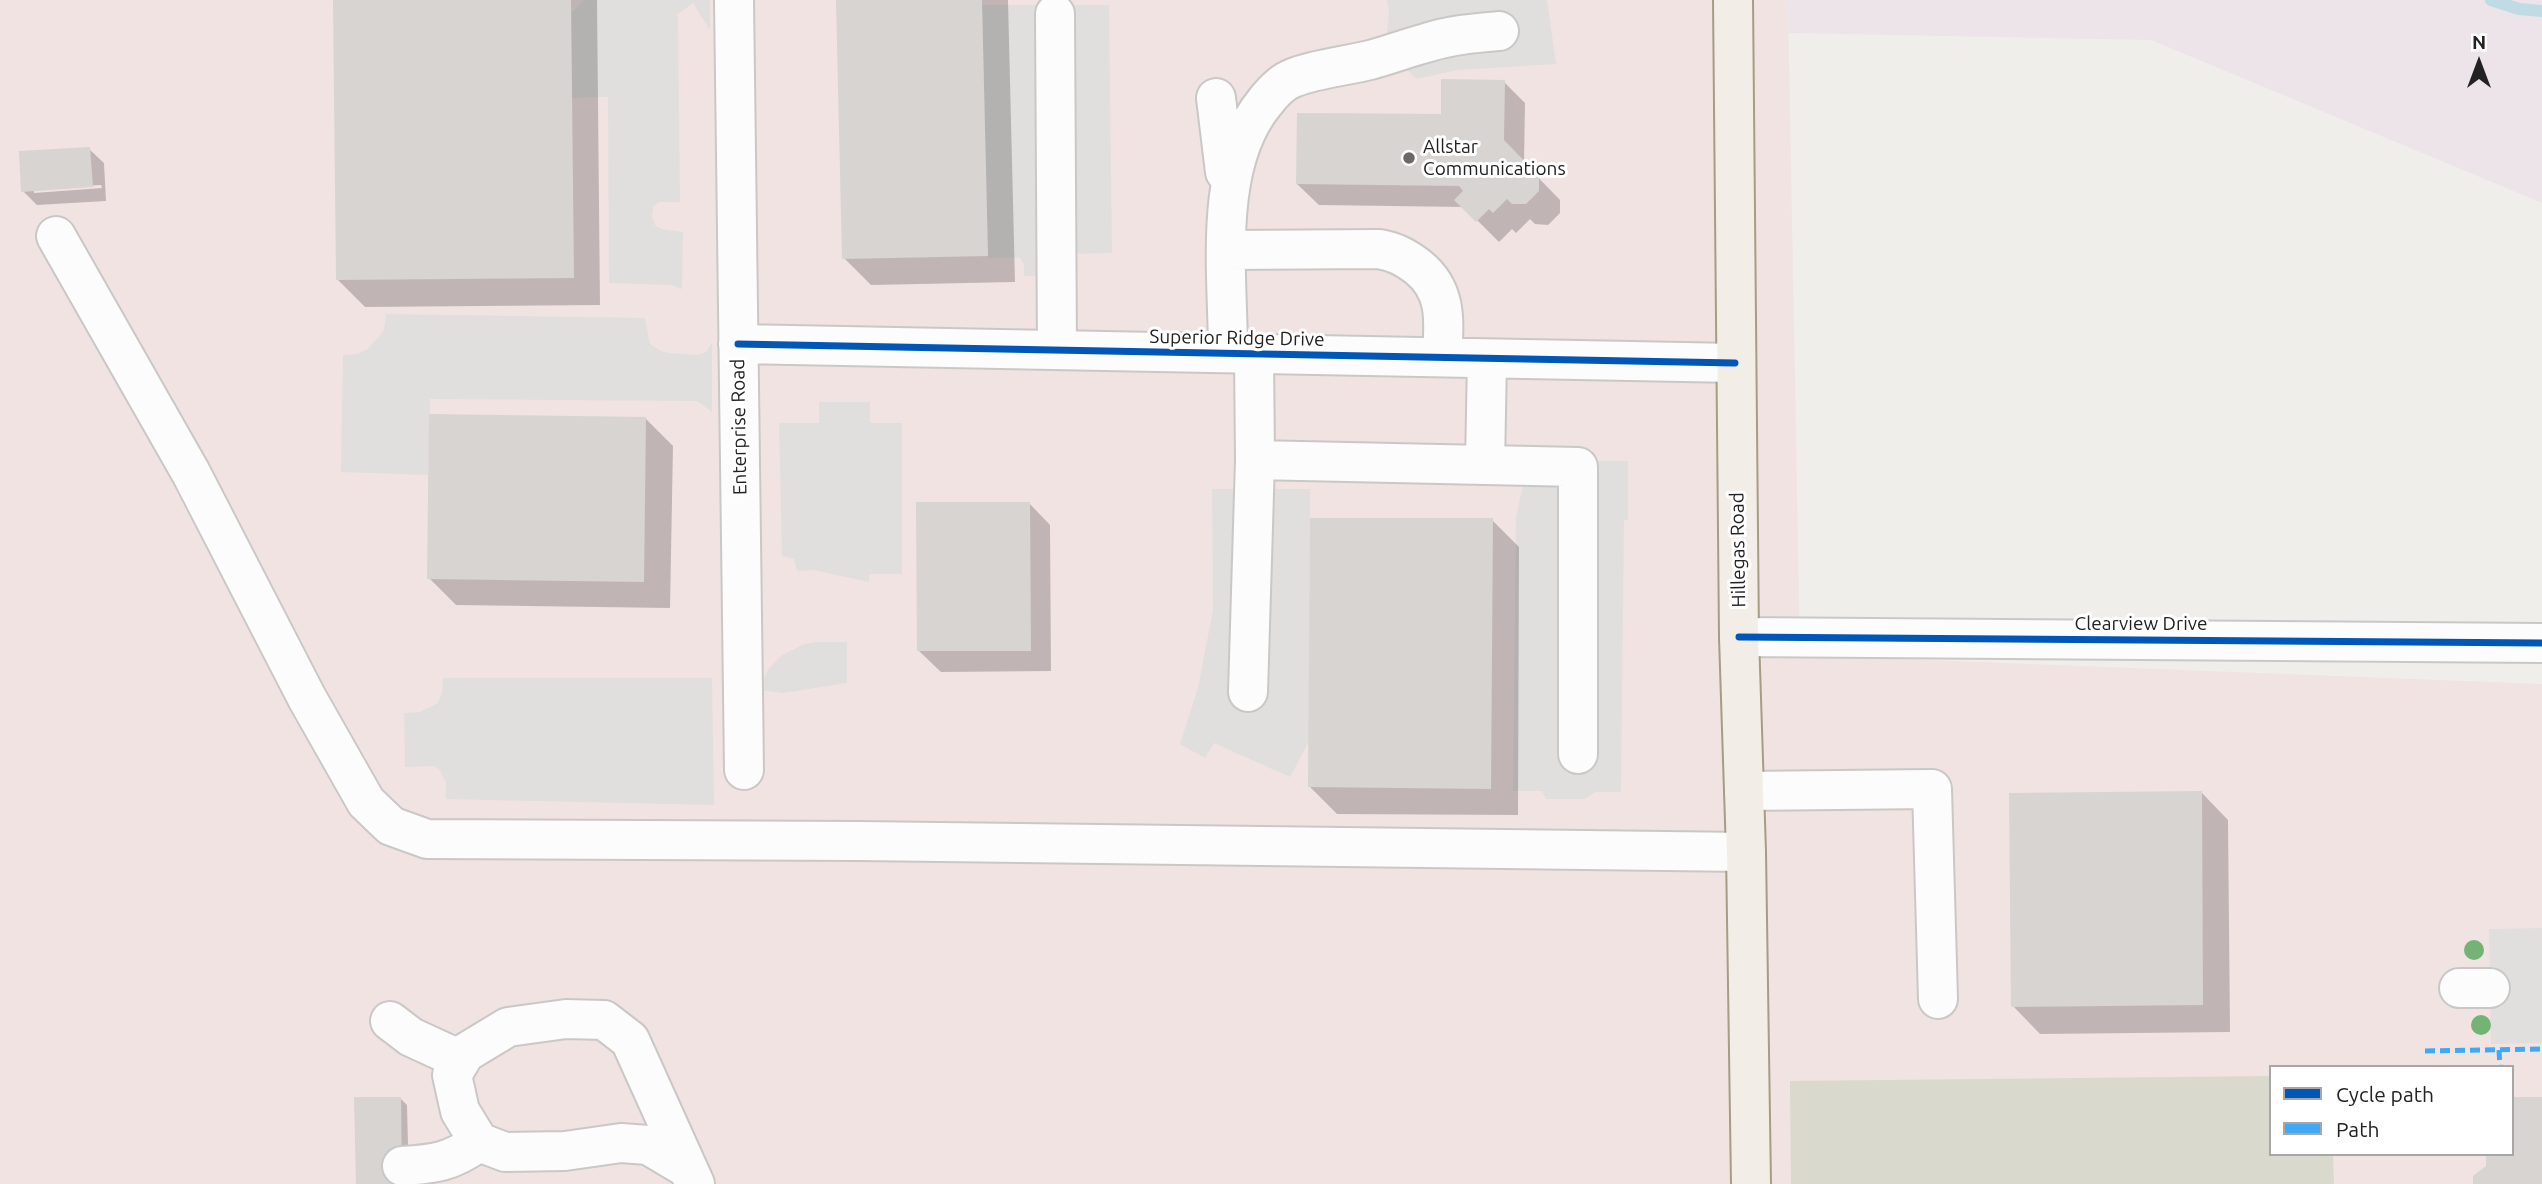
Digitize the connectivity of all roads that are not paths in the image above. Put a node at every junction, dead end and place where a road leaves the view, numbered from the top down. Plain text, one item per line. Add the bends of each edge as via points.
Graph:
1 (734, 0) edge
2 (1733, 0) edge
3 (1055, 13) dead end
4 (1499, 31) dead end
5 (1216, 98) dead end
6 (1227, 207) junction
7 (56, 236) dead end
8 (1227, 250) junction
9 (738, 344) junction
10 (1057, 350) junction
11 (1241, 354) junction
12 (1442, 357) junction
13 (1487, 359) junction
14 (1735, 363) junction
15 (1255, 460) junction
16 (1485, 466) junction
17 (1739, 637) junction
18 (2542, 643) edge
19 (1248, 692) dead end
20 (1578, 754) dead end
21 (744, 770) dead end
22 (1744, 791) junction
23 (1746, 852) junction
24 (1938, 999) dead end
25 (390, 1021) dead end
26 (461, 1060) junction
27 (479, 1142) junction
28 (402, 1166) dead end
29 (690, 1175) edge
30 (1751, 1184) edge

1 - 9 street, Enterprise Road
2 - 14 main road, Hillegas Road
3 - 10 street
4 - 6 street via 1457,35 1292,78 1274,91 1242,139
5 - 6 street
6 - 8 street
7 - 23 street via 191,473 366,802 391,826 427,839
8 - 11 street
8 - 12 street via 1394,252 1436,285 1445,317
9 - 10 street, Superior Ridge Drive
9 - 21 street, Enterprise Road
10 - 11 street, Superior Ridge Drive
11 - 12 street, Superior Ridge Drive
11 - 15 street
12 - 13 street, Superior Ridge Drive
13 - 14 street, Superior Ridge Drive
13 - 16 street
14 - 17 main road, Hillegas Road
15 - 16 street
15 - 19 street
16 - 20 street via 1578,467
17 - 18 street, Clearview Drive
17 - 22 main road, Hillegas Road
22 - 23 main road, Hillegas Road
22 - 24 street via 1932,789
23 - 30 main road, Hillegas Road
25 - 26 street via 411,1037
26 - 27 street via 452,1075 460,1111
26 - 29 street via 465,1052 508,1027 566,1019 604,1020 629,1040
27 - 28 street via 460,1156
27 - 29 street via 505,1152 649,1145

